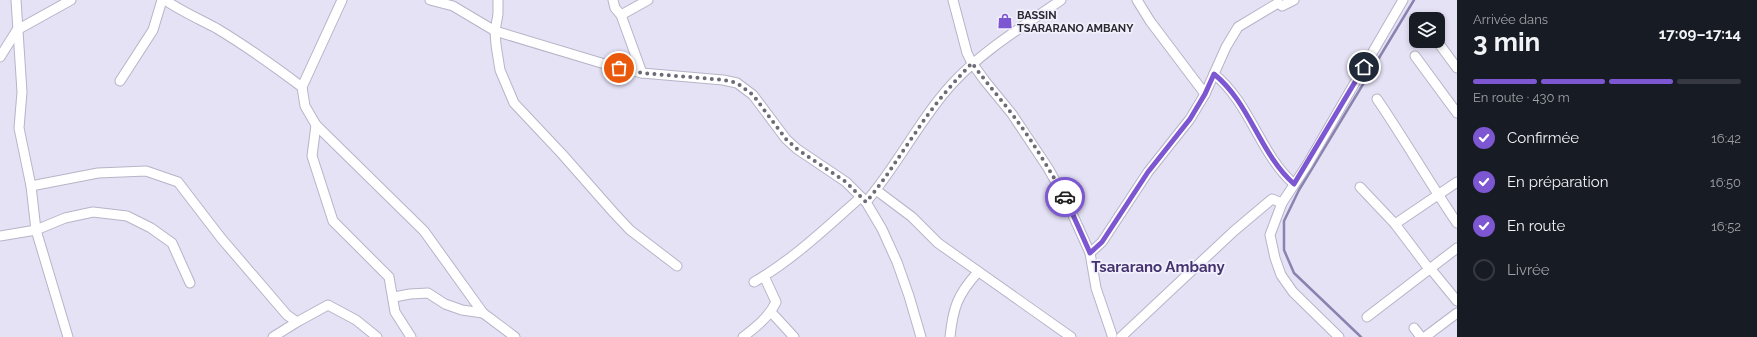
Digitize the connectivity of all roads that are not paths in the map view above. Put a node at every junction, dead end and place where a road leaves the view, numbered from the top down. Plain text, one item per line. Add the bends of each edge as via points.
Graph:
1 (16, 0) edge
2 (71, 0) edge
3 (162, 0) edge
4 (165, 0) edge
5 (342, 0) edge
6 (430, 0) edge
7 (498, 0) edge
8 (613, 0) edge
9 (648, 0) edge
10 (953, 0) edge
11 (1061, 0) edge
12 (1137, 0) edge
13 (1294, 0) edge
14 (1403, 0) edge
15 (1277, 1) edge
16 (621, 15) junction
17 (17, 30) junction
18 (495, 31) junction
19 (1442, 48) edge
20 (1415, 56) dead end
21 (0, 57) edge
22 (972, 63) junction
23 (1457, 68) edge
24 (642, 73) junction
25 (1214, 74) junction
26 (120, 81) dead end
27 (302, 87) junction
28 (1205, 94) junction
29 (1377, 99) dead end
30 (1457, 113) edge
31 (316, 125) junction
32 (1457, 182) edge
33 (1294, 184) junction
34 (31, 186) junction
35 (1360, 187) dead end
36 (876, 190) junction
37 (1438, 195) junction
38 (864, 199) junction
39 (1282, 203) junction
40 (1457, 223) edge
41 (1395, 224) junction
42 (36, 230) junction
43 (0, 236) edge
44 (1457, 248) edge
45 (1090, 253) junction
46 (677, 266) dead end
47 (1430, 268) junction
48 (978, 272) junction
49 (764, 276) junction
50 (754, 282) dead end
51 (190, 283) dead end
52 (394, 297) junction
53 (1457, 301) edge
54 (771, 312) junction
55 (483, 313) junction
56 (1457, 313) edge
57 (1367, 317) dead end
58 (297, 322) junction
59 (1414, 328) dead end
60 (68, 337) edge
61 (273, 337) edge
62 (377, 337) edge
63 (411, 337) edge
64 (515, 337) edge
65 (743, 337) edge
66 (794, 337) edge
67 (921, 337) edge
68 (950, 337) edge
69 (1071, 337) edge
70 (1115, 337) edge
71 (1340, 337) edge
72 (1421, 337) edge
73 (1425, 337) edge

1 - 17 street
2 - 17 street
3 - 26 street via 152,30
4 - 27 street via 261,57
5 - 27 street
6 - 18 street via 453,6
7 - 18 street
8 - 16 street
9 - 16 street
10 - 22 street
11 - 22 street
12 - 28 street
13 - 15 street via 1282,6
14 - 33 street
15 - 25 street via 1238,27
16 - 24 street
17 - 21 street
17 - 34 street via 22,92 19,128
18 - 24 street
18 - 46 street via 500,70 514,103 630,230
19 - 23 street
20 - 30 street
22 - 36 street via 951,85 916,131
22 - 45 street via 1012,114 1048,168
24 - 38 street via 737,83 753,95 786,139 846,182
25 - 28 street
25 - 33 street via 1224,82 1287,178
27 - 31 street via 305,106
28 - 45 street via 1190,119 1148,172 1102,242
29 - 37 street
31 - 52 street via 312,156 333,221 389,277
31 - 55 street via 424,231
32 - 37 street
33 - 39 street
34 - 42 street
34 - 58 street via 98,173 146,171 178,182 221,238 287,315
35 - 41 street
36 - 38 street
36 - 48 street via 912,218 938,243
37 - 40 street
37 - 41 street
38 - 49 street
38 - 67 street via 882,229 897,262
39 - 70 street via 1272,199
39 - 71 street via 1270,235 1281,275 1293,292
41 - 47 street
42 - 43 street
42 - 51 street via 65,218 93,212 127,216 151,228 172,244
42 - 60 street
44 - 47 street
45 - 70 street via 1096,288
47 - 53 street
47 - 57 street
48 - 68 street via 958,297
48 - 69 street
49 - 50 street
49 - 54 street via 776,302
52 - 55 street via 428,293 445,304
52 - 63 street via 395,312
54 - 65 street
54 - 66 street
55 - 64 street
56 - 73 street
58 - 61 street
58 - 62 street via 328,305 356,320
59 - 72 street

